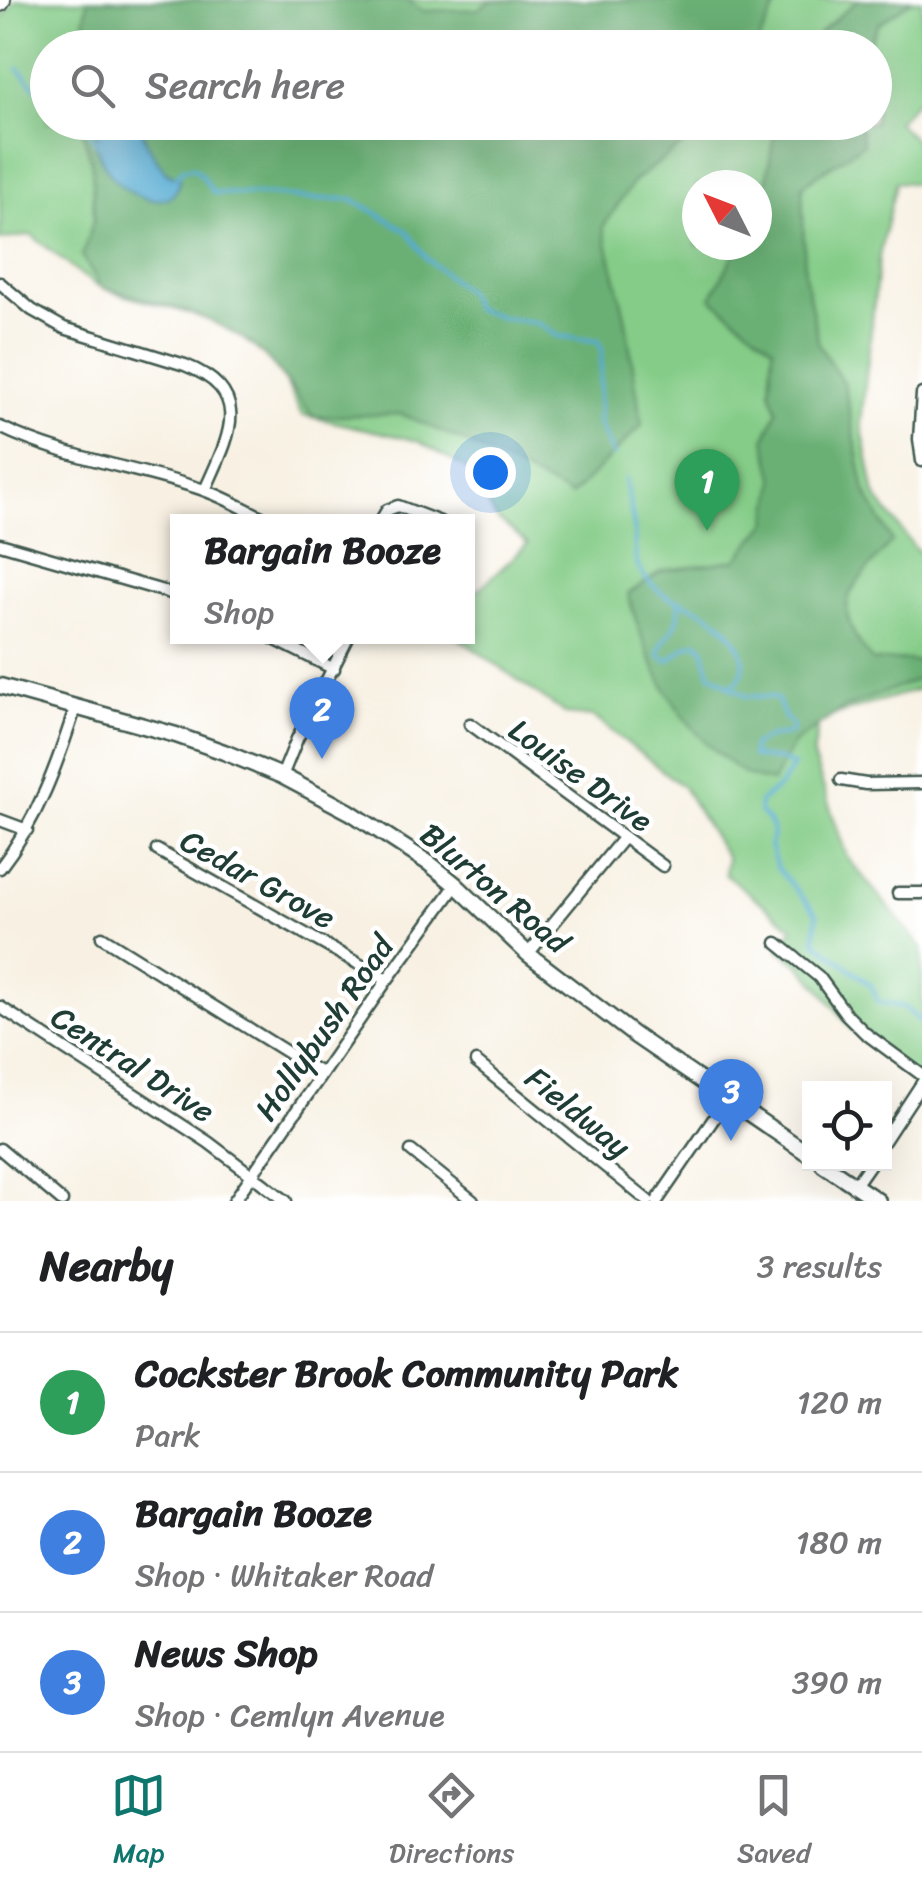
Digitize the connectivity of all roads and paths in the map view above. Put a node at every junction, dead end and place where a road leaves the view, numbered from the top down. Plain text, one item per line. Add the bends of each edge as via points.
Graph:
1 (0, 283) edge
2 (922, 394) edge
3 (0, 427) edge
4 (921, 438) edge
5 (922, 461) edge
6 (206, 490) junction
7 (256, 514) edge
8 (385, 514) edge
9 (419, 514) edge
10 (0, 544) edge
11 (170, 593) edge
12 (284, 644) edge
13 (345, 644) edge
14 (334, 668) junction
15 (0, 686) edge
16 (76, 706) junction
17 (470, 724) dead end
18 (282, 776) junction
19 (841, 780) dead end
20 (854, 782) junction
21 (922, 784) edge
22 (852, 796) dead end
23 (0, 820) edge
24 (26, 830) junction
25 (624, 837) junction
26 (156, 850) dead end
27 (663, 866) dead end
28 (0, 868) edge
29 (456, 885) junction
30 (922, 893) edge
31 (905, 897) dead end
32 (791, 935) dead end
33 (102, 937) dead end
34 (528, 954) junction
35 (387, 980) junction
36 (0, 1007) edge
37 (476, 1062) dead end
38 (322, 1074) junction
39 (922, 1079) edge
40 (728, 1098) junction
41 (892, 1128) edge
42 (0, 1149) edge
43 (802, 1149) edge
44 (412, 1150) dead end
45 (835, 1171) edge
46 (865, 1171) edge
47 (252, 1174) junction
48 (856, 1184) junction
49 (62, 1201) edge
50 (234, 1201) edge
51 (286, 1201) edge
52 (473, 1201) edge
53 (648, 1201) edge
54 (657, 1201) edge
55 (878, 1201) edge

1 - 6 street via 64,328 185,365 216,382 232,422
2 - 4 street
3 - 6 street via 81,458
4 - 5 street
6 - 7 street
8 - 9 street via 398,506
10 - 11 street
12 - 14 street
13 - 14 street
14 - 18 street
15 - 16 street, Blurton Road
16 - 18 street, Blurton Road
16 - 24 street
17 - 25 street, Louise Drive
18 - 29 street, Blurton Road via 350,812
19 - 20 street
20 - 21 street
20 - 22 street
23 - 24 street
24 - 28 street
25 - 27 street, Louise Drive
25 - 34 street
26 - 35 street, Cedar Grove
29 - 34 street, Blurton Road
29 - 35 street, Hollybush Road
30 - 31 street
32 - 39 street via 780,946 819,977 865,1033
33 - 38 street
34 - 40 street, Blurton Road
35 - 38 street, Hollybush Road
36 - 47 street, Central Drive
37 - 53 street, Fieldway
38 - 47 street, Hollybush Road
39 - 41 street
40 - 43 street, Blurton Road
40 - 54 street
42 - 49 street
44 - 52 street
45 - 48 street
46 - 48 street
47 - 50 street, Hollybush Road
47 - 51 street, Central Drive
48 - 55 street

